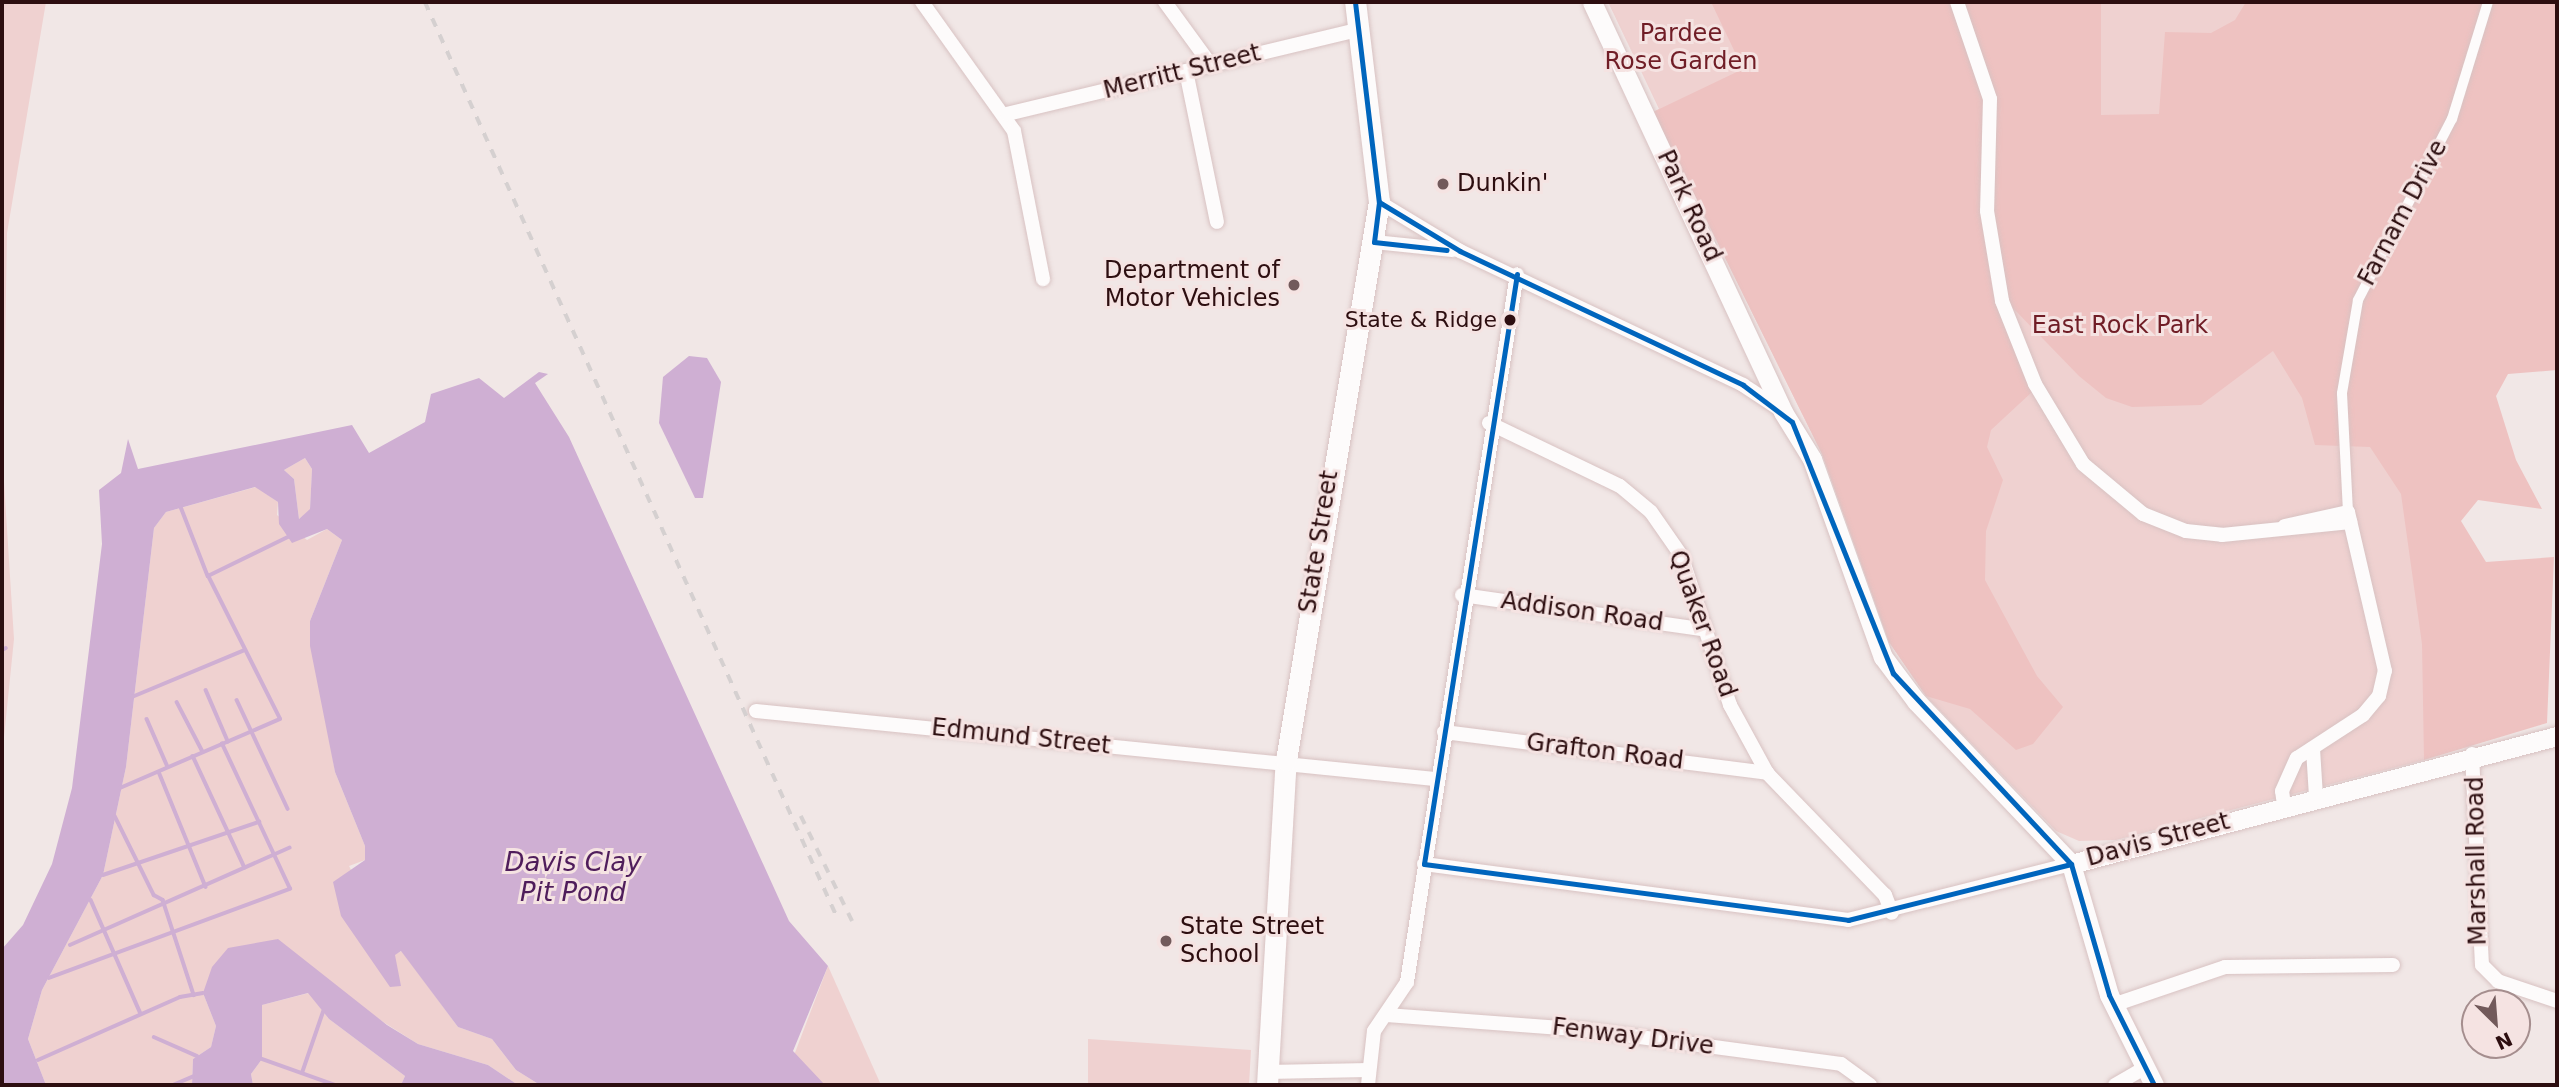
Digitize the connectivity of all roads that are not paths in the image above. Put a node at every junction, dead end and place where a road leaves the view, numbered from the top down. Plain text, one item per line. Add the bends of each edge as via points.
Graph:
1 (922, 2) edge
2 (1165, 2) edge
3 (1354, 2) edge
4 (1592, 2) edge
5 (1957, 2) edge
6 (2488, 2) edge
7 (1357, 30) junction
8 (1211, 65) junction
9 (1186, 71) junction
10 (1007, 114) junction
11 (1379, 202) junction
12 (1217, 222) dead end
13 (1374, 242) junction
14 (1460, 251) junction
15 (1517, 274) junction
16 (1043, 279) dead end
17 (1783, 412) junction
18 (1489, 423) junction
19 (2349, 517) junction
20 (1462, 595) junction
21 (1702, 629) junction
22 (756, 711) dead end
23 (1444, 732) junction
24 (2557, 735) edge
25 (2313, 748) junction
26 (2472, 754) junction
27 (1286, 760) junction
28 (1767, 773) junction
29 (1435, 779) junction
30 (2316, 797) junction
31 (2284, 805) junction
32 (1424, 864) junction
33 (2071, 864) junction
34 (1892, 913) junction
35 (2393, 965) dead end
36 (2557, 1001) edge
37 (2113, 1005) junction
38 (1387, 1015) junction
39 (1369, 1070) junction
40 (2150, 1077) edge
41 (1267, 1078) edge
42 (1368, 1085) edge
43 (1870, 1085) edge
44 (2115, 1085) edge

1 - 10 street
2 - 8 street
3 - 7 main road, State Street
4 - 17 main road, Park Road
5 - 19 street via 1990,99 1987,211 2002,302 2062,435 2097,480 2157,522 2222,535
6 - 19 street, Farnam Drive via 2452,119 2358,300 2342,393
7 - 8 street, Merritt Street
7 - 11 main road, State Street
8 - 9 street, Merritt Street
9 - 10 street, Merritt Street
9 - 12 street
10 - 16 street
11 - 13 main road, State Street
11 - 14 street
13 - 14 street
13 - 27 main road, State Street via 1318,540
14 - 15 street
15 - 17 street via 1743,385
15 - 18 street
17 - 33 main road, Park Road via 1812,459 1866,618 1894,673
18 - 20 street
18 - 21 street, Quaker Road via 1620,486 1651,512 1681,555
19 - 25 street via 2384,651 2384,681 2363,715
20 - 21 street, Addison Road
20 - 23 street
21 - 28 street, Quaker Road
22 - 27 street, Edmund Street
23 - 28 street, Grafton Road
23 - 29 street
24 - 26 main road, Davis Street
25 - 30 street
25 - 31 street via 2292,765 2282,791
26 - 30 main road, Davis Street
26 - 36 street, Marshall Road via 2482,965 2498,981
27 - 29 street, Edmund Street
27 - 41 main road, State Street
28 - 34 street, Quaker Road via 1885,895
29 - 32 street
30 - 31 main road, Davis Street
31 - 33 main road, Davis Street
32 - 34 street, Davis Street via 1817,918
32 - 38 street via 1407,982
33 - 34 street, Davis Street
33 - 37 main road
35 - 37 street via 2225,967
37 - 40 main road
38 - 39 street via 1374,1031
38 - 43 street, Fenway Drive via 1587,1030 1841,1064
39 - 41 street
39 - 42 street
40 - 44 street

